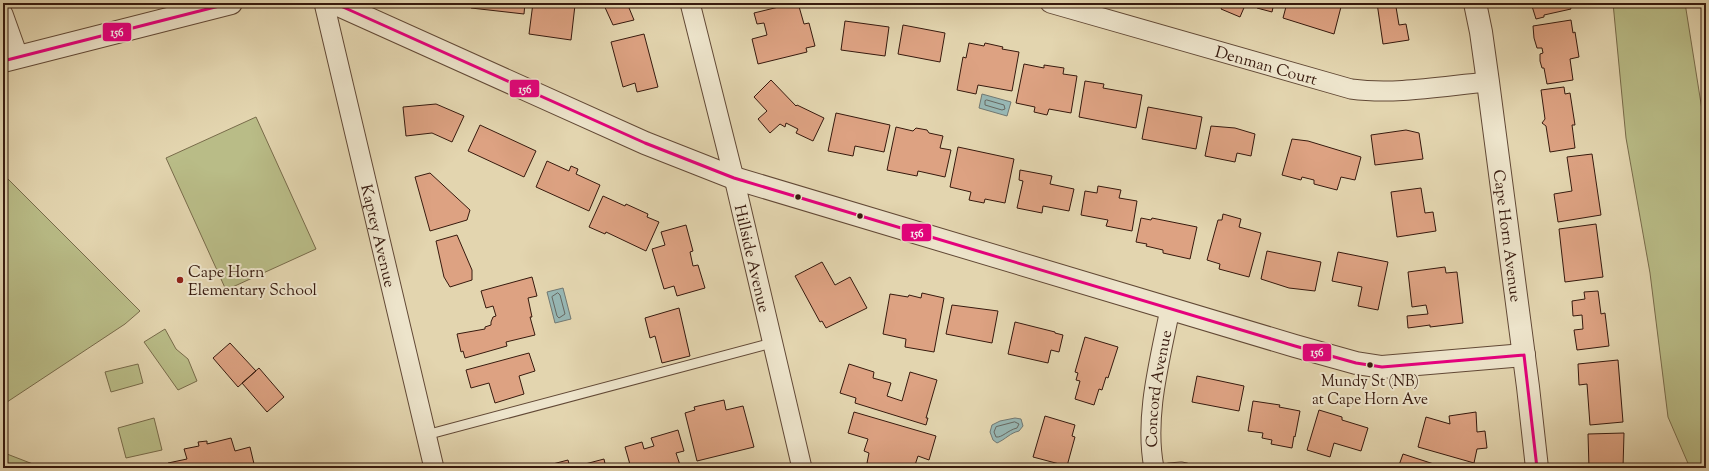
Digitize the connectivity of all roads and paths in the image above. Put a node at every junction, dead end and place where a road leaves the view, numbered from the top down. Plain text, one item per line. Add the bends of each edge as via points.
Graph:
1 (231, 3) edge
2 (324, 3) edge
3 (334, 3) edge
4 (690, 3) edge
5 (1050, 3) edge
6 (1475, 3) edge
7 (3, 14) edge
8 (10, 58) edge
9 (1488, 82) junction
10 (734, 178) junction
11 (1170, 309) junction
12 (772, 343) junction
13 (1524, 355) junction
14 (426, 436) junction
15 (434, 468) edge
16 (802, 468) edge
17 (1154, 468) edge
18 (1169, 468) edge
19 (1186, 468) edge
20 (1537, 468) edge

1 - 8 street
2 - 14 street, Kaptey Avenue
3 - 10 street via 645,143
4 - 10 street, Hillside Avenue
5 - 9 street, Denman Court via 1351,89 1369,92 1393,91
6 - 9 street, Cape Horn Avenue
7 - 8 street
9 - 13 street, Cape Horn Avenue
10 - 11 street
10 - 12 street, Hillside Avenue
11 - 13 street via 1371,366 1399,367
11 - 17 street, Concord Avenue via 1151,414 1150,449
12 - 14 lane
12 - 16 street, Hillside Avenue
13 - 20 street, Cape Horn Avenue
14 - 15 street, Kaptey Avenue
18 - 19 lane

